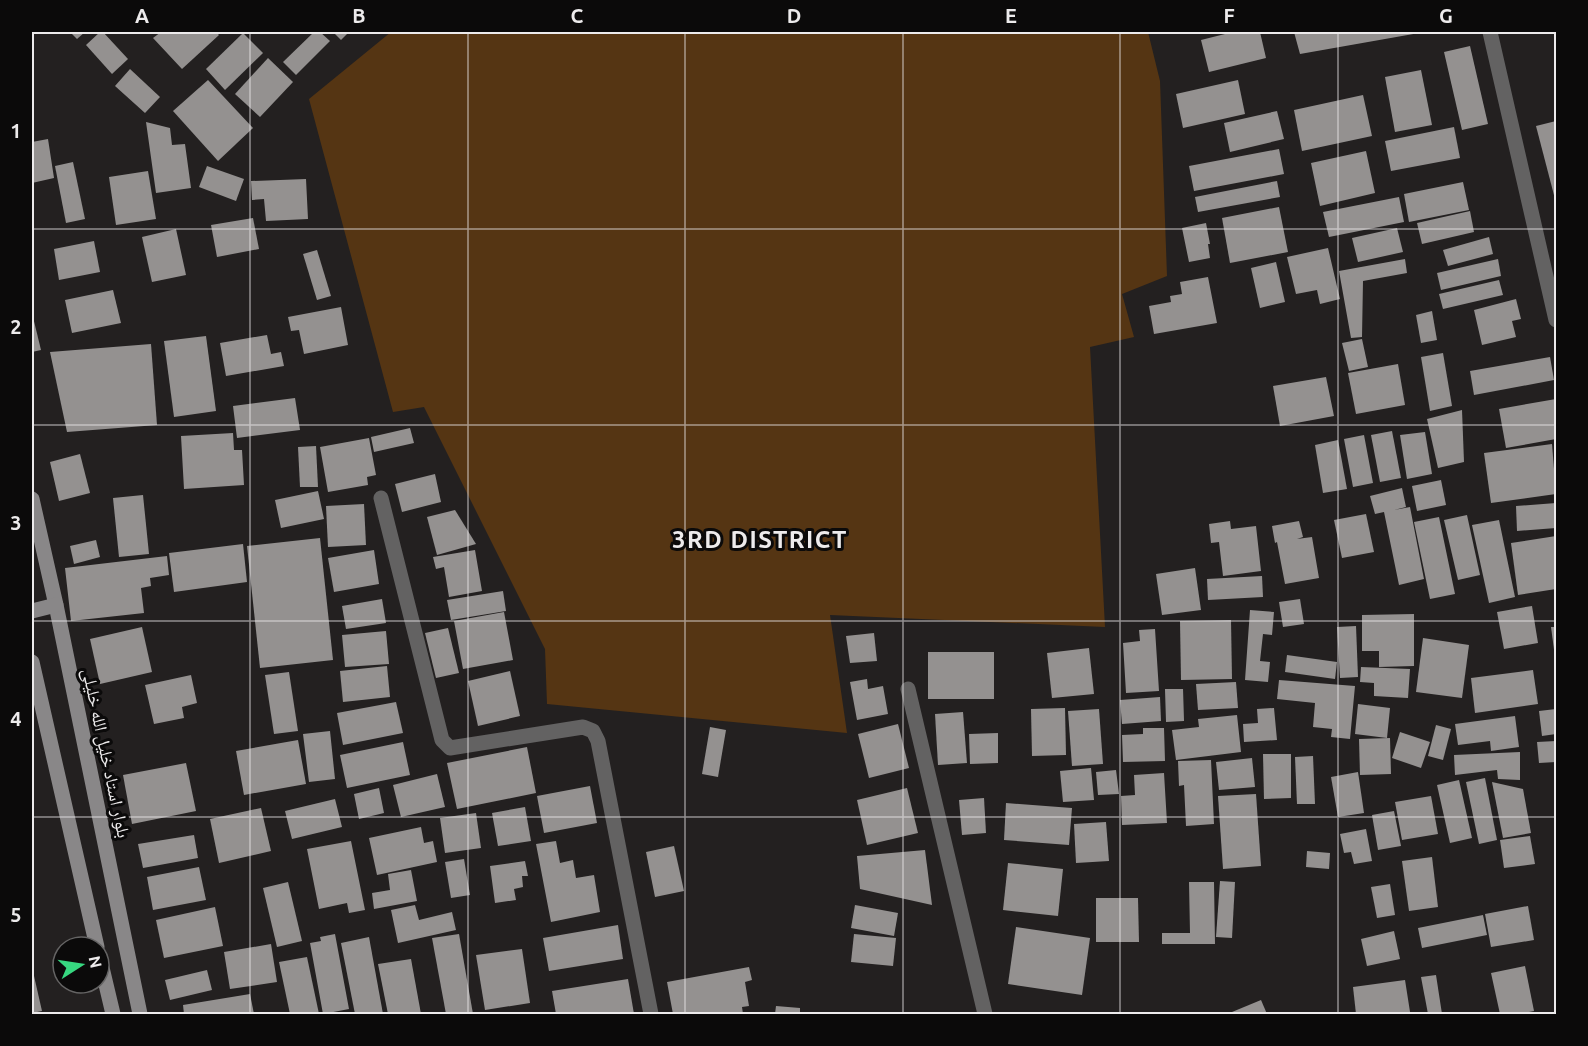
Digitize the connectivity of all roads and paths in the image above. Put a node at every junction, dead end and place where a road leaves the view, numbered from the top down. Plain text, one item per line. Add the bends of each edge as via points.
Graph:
1 (1490, 32) edge
2 (1557, 320) edge
3 (381, 498) dead end
4 (32, 500) edge
5 (56, 605) junction
6 (32, 611) edge
7 (32, 662) edge
8 (908, 689) dead end
9 (94, 935) edge
10 (108, 995) edge
11 (113, 1014) edge
12 (140, 1014) edge
13 (651, 1014) edge
14 (985, 1014) edge

1 - 2 street
3 - 13 street via 442,740 450,748 583,727 593,731
4 - 5 main road, بلوار استاد خلیل الله خلیلی
5 - 6 main road
5 - 12 main road, بلوار استاد خلیل الله خلیلی
7 - 9 main road
8 - 14 street
10 - 11 main road

